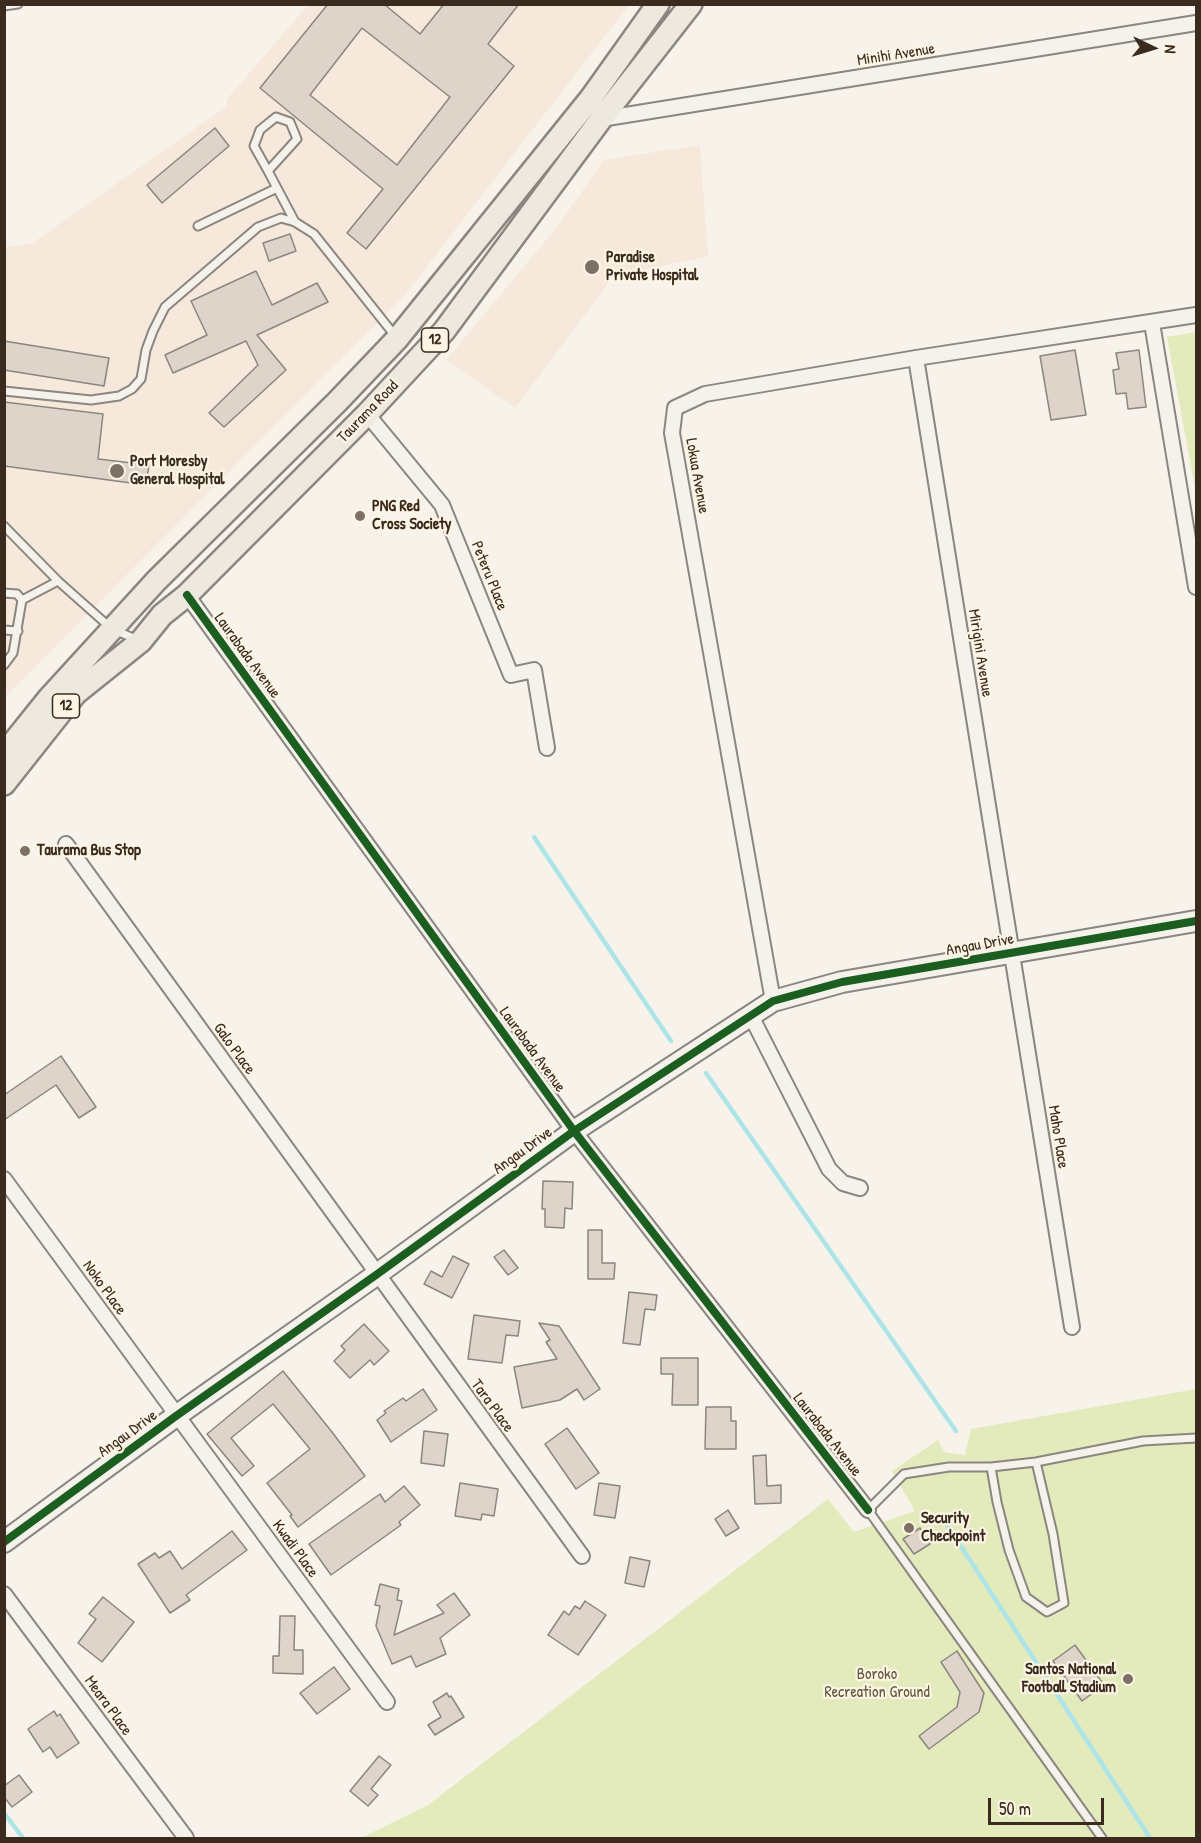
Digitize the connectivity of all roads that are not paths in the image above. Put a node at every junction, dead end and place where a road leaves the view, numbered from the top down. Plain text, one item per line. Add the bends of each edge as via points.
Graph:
1 (18, 4) edge
2 (658, 4) edge
3 (691, 4) edge
4 (4, 6) edge
5 (1197, 23) edge
6 (601, 119) junction
7 (268, 171) junction
8 (277, 188) junction
9 (295, 222) junction
10 (198, 226) dead end
11 (1197, 315) edge
12 (1152, 322) junction
13 (397, 339) junction
14 (916, 358) junction
15 (4, 391) edge
16 (367, 414) junction
17 (4, 526) edge
18 (58, 581) junction
19 (1197, 587) edge
20 (4, 593) edge
21 (186, 595) junction
22 (22, 600) junction
23 (112, 629) junction
24 (4, 630) edge
25 (18, 631) junction
26 (141, 641) junction
27 (4, 665) edge
28 (547, 748) dead end
29 (4, 754) edge
30 (4, 784) edge
31 (66, 843) dead end
32 (1197, 921) edge
33 (1011, 953) junction
34 (773, 1001) junction
35 (750, 1014) junction
36 (574, 1131) junction
37 (4, 1179) edge
38 (860, 1188) dead end
39 (376, 1275) junction
40 (1072, 1327) dead end
41 (176, 1416) junction
42 (1197, 1438) edge
43 (1036, 1462) junction
44 (991, 1467) junction
45 (868, 1510) junction
46 (4, 1542) edge
47 (582, 1556) dead end
48 (4, 1594) edge
49 (387, 1702) dead end
50 (186, 1839) edge
51 (1102, 1839) edge

1 - 4 lane
2 - 13 main road, Taurama Road / 12 via 591,98
3 - 6 main road, Taurama Road / 12
5 - 6 street, Minihi Avenue
6 - 16 main road, Taurama Road / 12 via 444,331
7 - 7 lane via 297,139 290,122 276,117 261,130 254,146
7 - 8 lane
8 - 9 lane
8 - 10 lane
9 - 13 lane via 314,234
9 - 15 lane via 281,218 258,227 165,307 146,350 141,379 132,389 118,396 91,400
11 - 12 street, Lokua Avenue
12 - 14 street, Lokua Avenue
12 - 19 street
13 - 23 main road, Taurama Road / 12
14 - 33 street, Mirigini Avenue
14 - 34 street, Lokua Avenue via 705,394 675,408 672,433
16 - 21 main road, Taurama Road / 12
16 - 28 street, Peteru Place via 442,505 511,675 534,670
17 - 18 lane
18 - 22 lane
18 - 23 lane
20 - 22 lane via 17,594
21 - 26 main road, Taurama Road / 12 via 162,615
21 - 36 street, Laurabada Avenue
22 - 25 lane
23 - 26 lane
23 - 29 main road, Taurama Road / 12
24 - 25 lane
25 - 27 lane via 13,652
26 - 30 main road, Taurama Road / 12 via 76,693
31 - 39 street, Galo Place
32 - 33 street, Angau Drive
33 - 34 street, Angau Drive via 842,982
33 - 40 street, Maho Place
34 - 35 street, Angau Drive
35 - 36 street, Angau Drive
35 - 38 street via 829,1168 843,1183
36 - 39 street, Angau Drive
36 - 45 street, Laurabada Avenue
37 - 41 street, Noko Place
39 - 41 street, Angau Drive
39 - 47 street, Tara Place
41 - 46 street, Angau Drive
41 - 49 street, Kwadi Place
42 - 43 lane via 1143,1441
43 - 44 lane
43 - 44 lane via 1064,1603 1047,1612 1026,1596 1009,1550
44 - 45 lane via 949,1467 904,1474
45 - 51 lane
48 - 50 street, Meara Place

